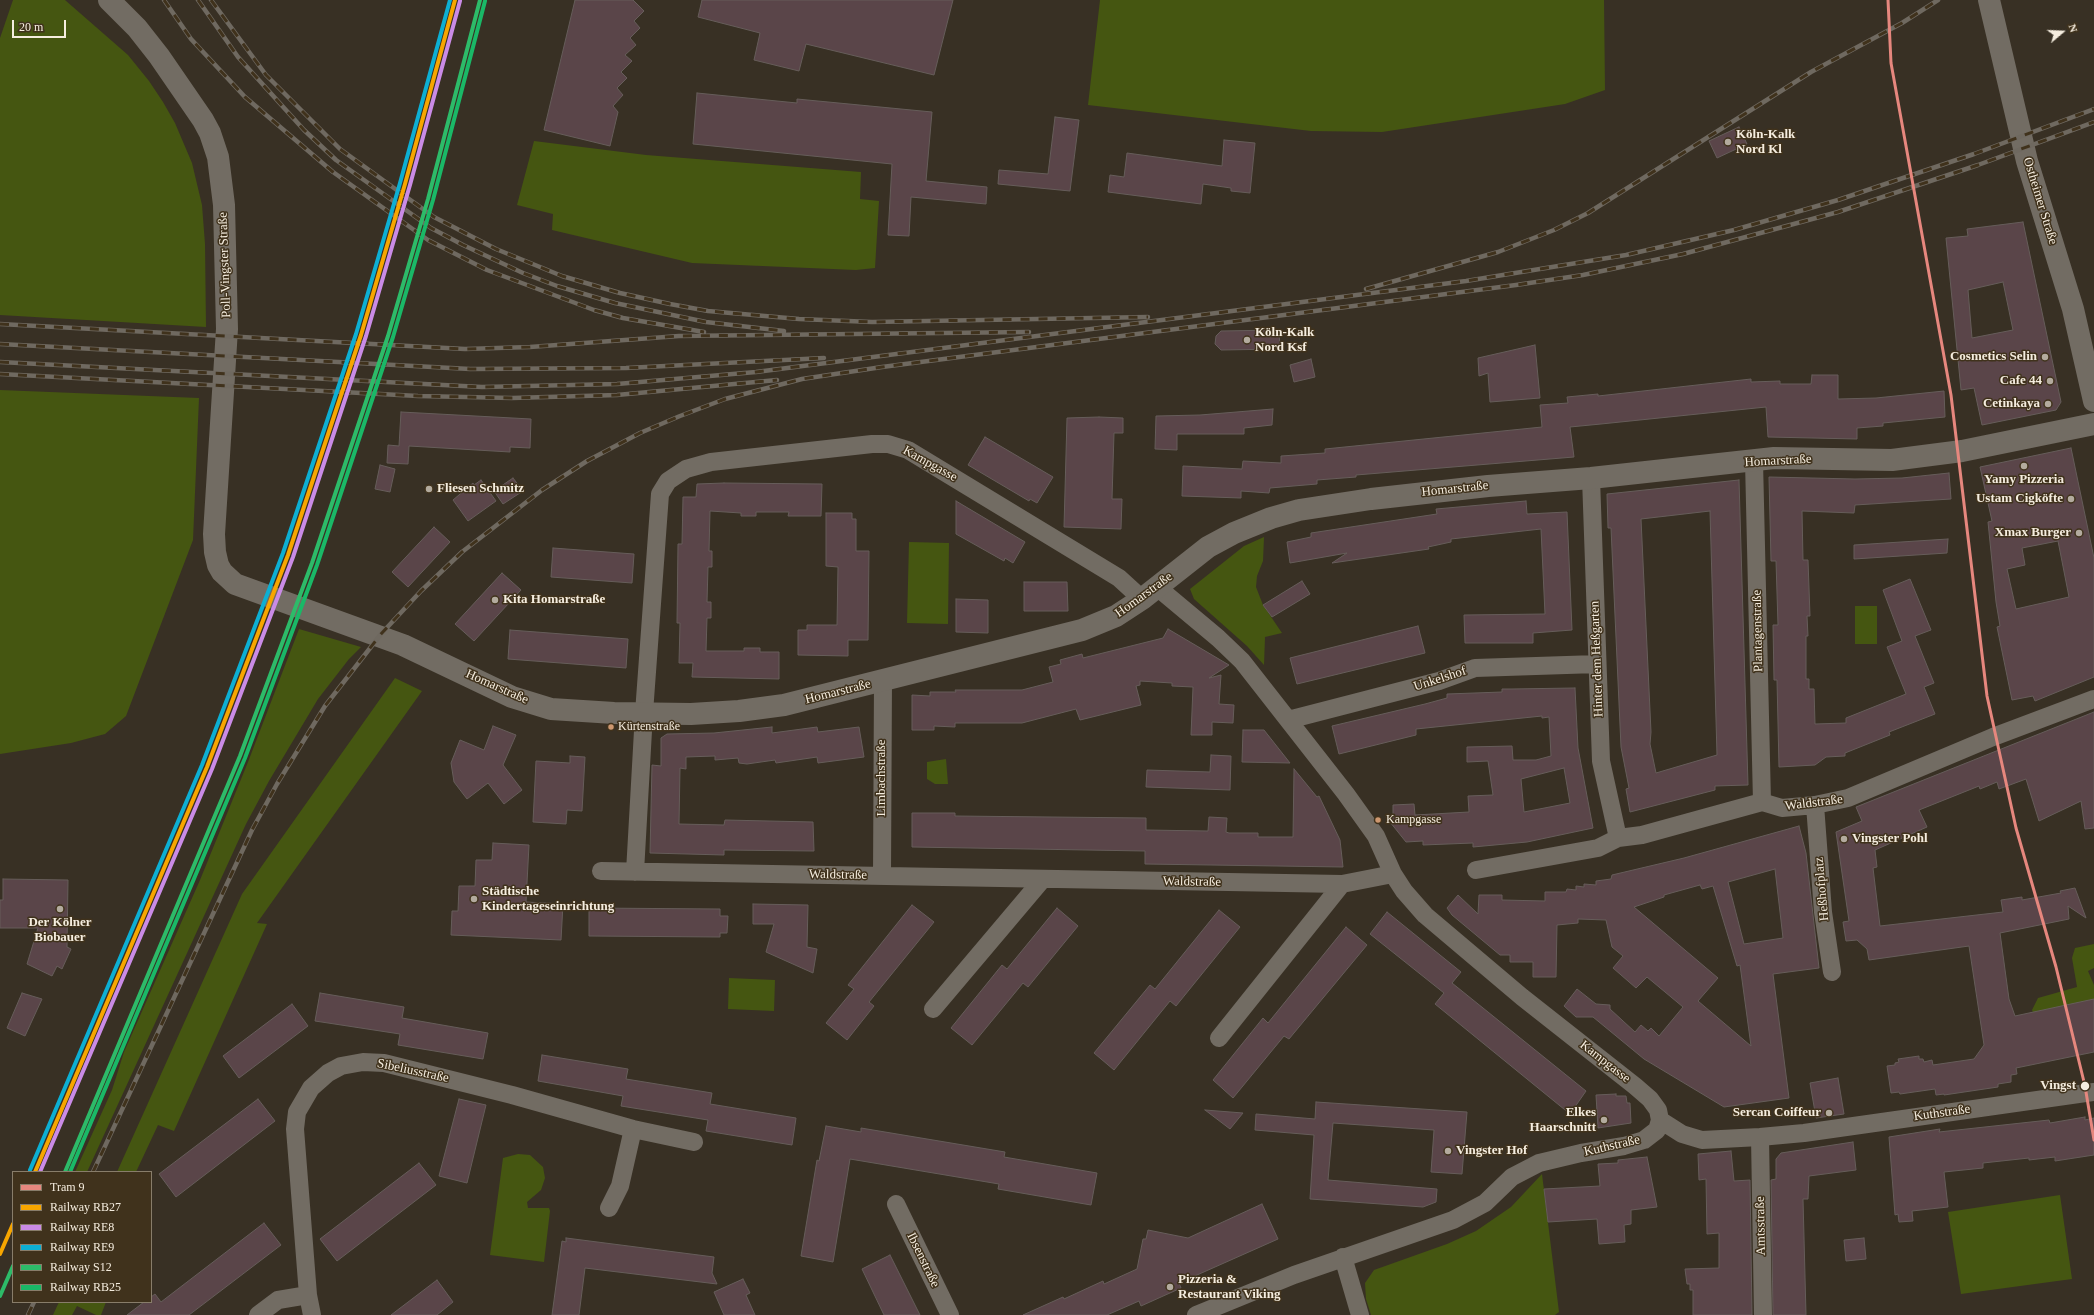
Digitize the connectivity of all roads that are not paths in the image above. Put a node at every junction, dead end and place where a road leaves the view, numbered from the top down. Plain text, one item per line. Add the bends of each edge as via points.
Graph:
1 (109, 0) edge
2 (1989, 0) edge
3 (2094, 401) edge
4 (2094, 424) edge
5 (1754, 461) junction
6 (1591, 478) junction
7 (218, 565) joint
8 (1150, 593) junction
9 (1597, 664) junction
10 (883, 680) junction
11 (2094, 699) edge
12 (644, 713) junction
13 (1288, 720) junction
14 (1762, 802) junction
15 (1815, 805) junction
16 (1618, 838) junction
17 (1476, 870) dead end
18 (601, 871) dead end
19 (634, 872) junction
20 (1393, 874) junction
21 (882, 875) junction
22 (1042, 880) junction
23 (1342, 884) junction
24 (1832, 972) dead end
25 (933, 1009) dead end
26 (1218, 1038) dead end
27 (2094, 1092) edge
28 (1660, 1120) junction
29 (633, 1129) junction
30 (1760, 1137) junction
31 (694, 1142) dead end
32 (896, 1204) dead end
33 (609, 1208) dead end
34 (1343, 1257) junction
35 (308, 1295) junction
36 (258, 1315) edge
37 (312, 1315) edge
38 (950, 1315) edge
39 (1196, 1315) edge
40 (1360, 1315) edge
41 (1762, 1315) edge

1 - 7 street, Poll-Vingster Straße via 137,28 159,56 210,133 218,157 224,205 227,329 214,534 214,552
2 - 3 street, Ostheimer Straße via 2027,160 2074,309
4 - 5 street, Homarstraße via 1962,451 1892,460 1774,458
5 - 6 street, Homarstraße
5 - 14 street, Plantagenstraße
6 - 8 street, Homarstraße via 1488,486 1299,510 1265,520 1208,547
6 - 9 street, Hinter dem Heßgarten
7 - 12 street, Homarstraße via 235,584 403,645 512,697 551,709
8 - 10 street, Homarstraße via 1116,616 1082,630
8 - 12 street, Kampgasse via 1118,578 908,450 888,444 711,462 686,469 668,481 660,494
8 - 13 street, Kampgasse via 1230,648
9 - 13 street, Unkelshof via 1475,668 1439,682
9 - 16 street, Hinter dem Heßgarten via 1601,761
10 - 12 street, Homarstraße via 779,706 692,714
10 - 21 street, Limbachstraße
11 - 15 street, Waldstraße via 1993,737 1848,798
12 - 19 street
13 - 20 street, Kampgasse via 1376,836
14 - 15 street, Waldstraße via 1782,808
14 - 16 street via 1642,835
15 - 24 street, Heßhofplatz via 1823,912
16 - 17 street via 1598,848
18 - 19 street, Waldstraße
19 - 21 street, Waldstraße
20 - 23 street, Waldstraße
20 - 28 street, Kampgasse via 1425,916 1650,1099 1658,1110
21 - 22 street, Waldstraße
22 - 23 street, Waldstraße
22 - 25 street
23 - 26 street
27 - 30 street, Kuthstraße
28 - 30 street, Kuthstraße via 1682,1134 1702,1140
28 - 34 street, Kuthstraße via 1657,1130 1644,1140 1539,1163 1512,1177 1485,1203 1453,1220
29 - 31 street, Sibeliusstraße
29 - 33 street via 620,1186
29 - 35 street, Sibeliusstraße via 384,1063 363,1062 341,1066 328,1072 303,1099 297,1112 295,1129
30 - 41 street, Amtsstraße
32 - 38 street, Ibsenstraße
34 - 39 street, Kuthstraße via 1228,1300
34 - 40 street
35 - 36 street via 278,1300
35 - 37 street, Sibeliusstraße

